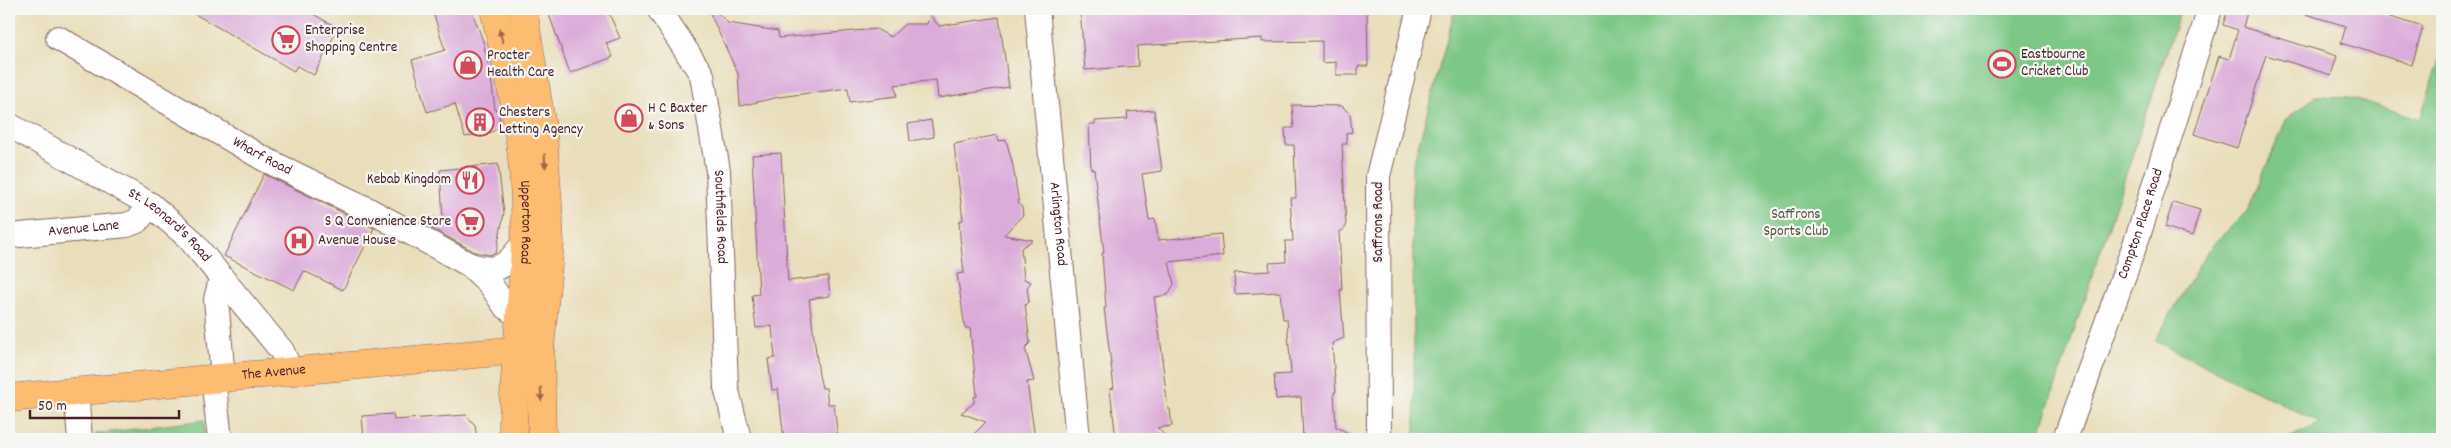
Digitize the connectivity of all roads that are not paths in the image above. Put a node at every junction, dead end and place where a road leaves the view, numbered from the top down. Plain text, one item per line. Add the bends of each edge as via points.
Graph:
1 (494, 9) edge
2 (523, 9) edge
3 (659, 9) edge
4 (1037, 9) edge
5 (1420, 9) edge
6 (2210, 9) edge
7 (58, 38) dead end
8 (9, 125) edge
9 (152, 205) junction
10 (9, 236) edge
11 (526, 240) junction
12 (470, 265) junction
13 (221, 280) junction
14 (518, 316) junction
15 (528, 348) junction
16 (290, 370) junction
17 (218, 378) junction
18 (76, 392) junction
19 (9, 398) edge
20 (80, 439) edge
21 (220, 439) edge
22 (513, 439) edge
23 (542, 439) edge
24 (738, 439) edge
25 (1078, 439) edge
26 (1379, 439) edge
27 (2065, 439) edge

11 -> 1 main road, Upperton Road via 521,139
2 -> 15 main road, Upperton Road via 544,134 550,243
3 - 24 street, Southfields Road via 702,75 718,171 726,387
4 - 25 street, Arlington Road
5 - 26 street, Saffrons Road via 1378,176
6 - 27 street, Compton Place Road via 2138,236
7 - 12 street, Wharf Road via 264,159
8 - 9 street, St. Leonard's Road
9 - 10 street, Avenue Lane via 137,221 127,225
9 - 13 street, St. Leonard's Road via 189,238
11 - 12 street, Wharf Road via 506,264 494,270
11 - 14 main road, Upperton Road
12 - 14 street, Wharf Road via 490,284 504,306
13 - 16 street, St. Leonard's Road via 282,351
13 - 17 street via 216,299
14 - 15 main road, Upperton Road
15 - 16 main road, The Avenue
15 - 22 main road, Upperton Road
15 -> 23 main road, Upperton Road
16 - 17 main road, The Avenue
17 - 18 main road, The Avenue
17 - 21 street
18 - 19 main road, The Avenue
18 - 20 street

